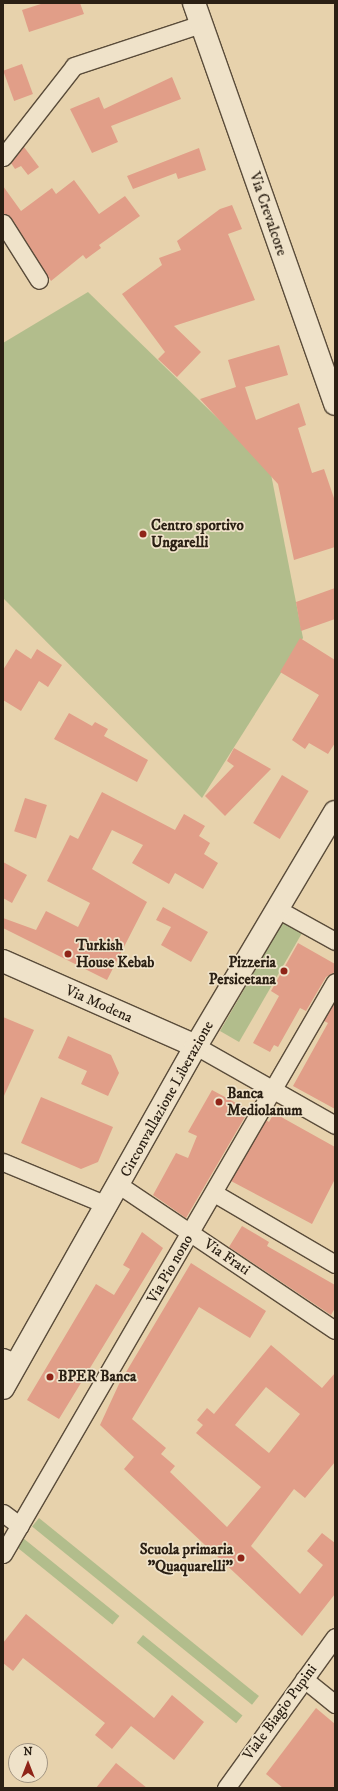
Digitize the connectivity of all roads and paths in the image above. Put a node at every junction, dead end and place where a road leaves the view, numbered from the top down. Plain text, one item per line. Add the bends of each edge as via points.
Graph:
1 (194, 3) edge
2 (201, 24) junction
3 (3, 158) edge
4 (3, 223) edge
5 (38, 280) dead end
6 (335, 404) edge
7 (335, 812) edge
8 (279, 910) junction
9 (335, 942) edge
10 (4, 964) edge
11 (335, 982) edge
12 (196, 1046) junction
13 (274, 1091) junction
14 (335, 1125) edge
15 (3, 1162) edge
16 (119, 1185) junction
17 (214, 1193) junction
18 (108, 1205) junction
19 (191, 1233) junction
20 (335, 1264) edge
21 (335, 1330) edge
22 (10, 1360) edge
23 (3, 1388) edge
24 (3, 1513) edge
25 (20, 1526) junction
26 (3, 1554) edge
27 (335, 1637) edge
28 (304, 1679) junction
29 (335, 1704) edge
30 (226, 1788) edge

1 - 2 main road, Via Crevalcore
2 - 3 street via 74,66
2 - 6 main road, Via Crevalcore
4 - 5 street
7 - 8 main road, Circonvallazione Liberazione
8 - 9 street
8 - 12 main road, Circonvallazione Liberazione
10 - 12 main road, Via Modena
11 - 13 street, Via Pio nono
12 - 13 street
12 - 16 main road, Circonvallazione Liberazione
13 - 14 street
13 - 17 street, Via Pio nono
15 - 18 street
16 - 18 main road, Circonvallazione Liberazione
16 - 19 street, Via Frati
17 - 19 street, Via Pio nono
17 - 20 street
18 - 22 main road, Circonvallazione Liberazione
19 - 21 street, Via Frati
19 - 25 street, Via Pio nono
22 - 23 main road, Circonvallazione Liberazione
24 - 25 street
25 - 26 street, Via Pio nono
27 - 28 street, Viale Biagio Pupini
28 - 29 street
28 - 30 street, Viale Biagio Pupini

